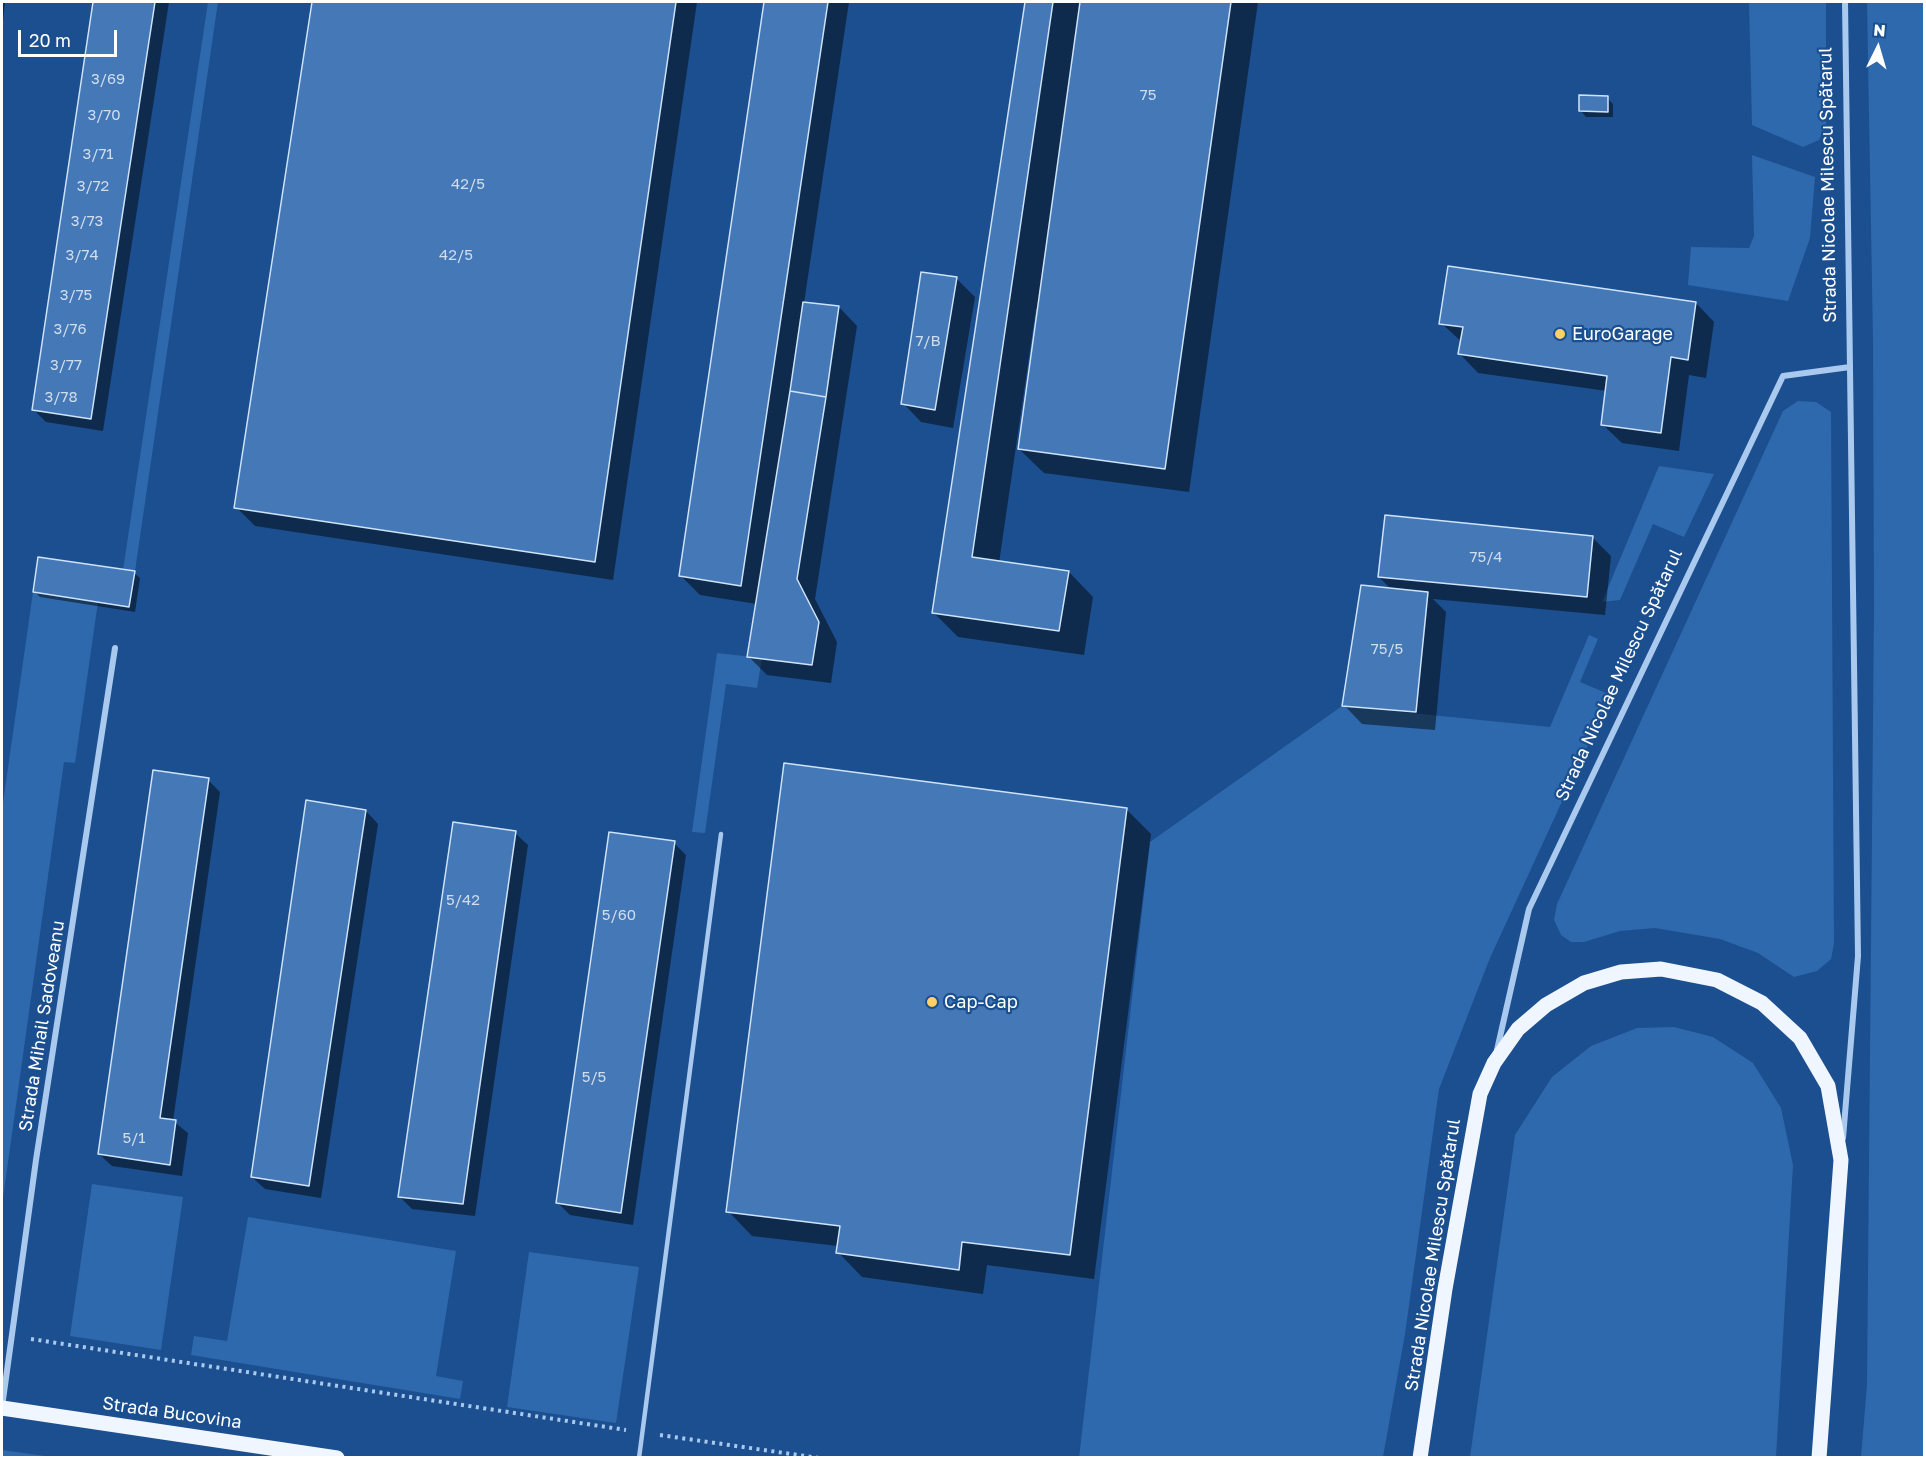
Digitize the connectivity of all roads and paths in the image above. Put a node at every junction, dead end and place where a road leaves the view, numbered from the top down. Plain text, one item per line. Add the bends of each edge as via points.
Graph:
1 (1845, 2) edge
2 (1850, 367) junction
3 (115, 648) dead end
4 (721, 834) dead end
5 (1494, 1063) junction
6 (1841, 1160) junction
7 (13, 1336) junction
8 (2, 1408) edge
9 (643, 1432) junction
10 (337, 1458) edge
11 (639, 1458) edge
12 (819, 1458) edge
13 (1419, 1458) edge
14 (1819, 1458) edge

1 - 2 street, Strada Nicolae Milescu Spătarul
2 - 5 street, Strada Nicolae Milescu Spătarul via 1783,376 1529,909
2 - 6 street, Strada Nicolae Milescu Spătarul via 1858,956
3 - 7 street, Strada Mihail Sadoveanu
4 - 9 lane
5 - 6 main road, Strada Nicolae Milescu Spătarul via 1518,1029 1546,1005 1584,983 1621,972 1661,969 1717,980 1762,1003 1800,1038 1828,1086
5 - 13 main road, Strada Nicolae Milescu Spătarul via 1480,1094
6 - 14 main road, Strada Nicolae Milescu Spătarul
7 - 8 street, Strada Mihail Sadoveanu
7 - 9 path
8 - 10 main road, Strada Bucovina
9 - 11 lane
9 - 12 path

